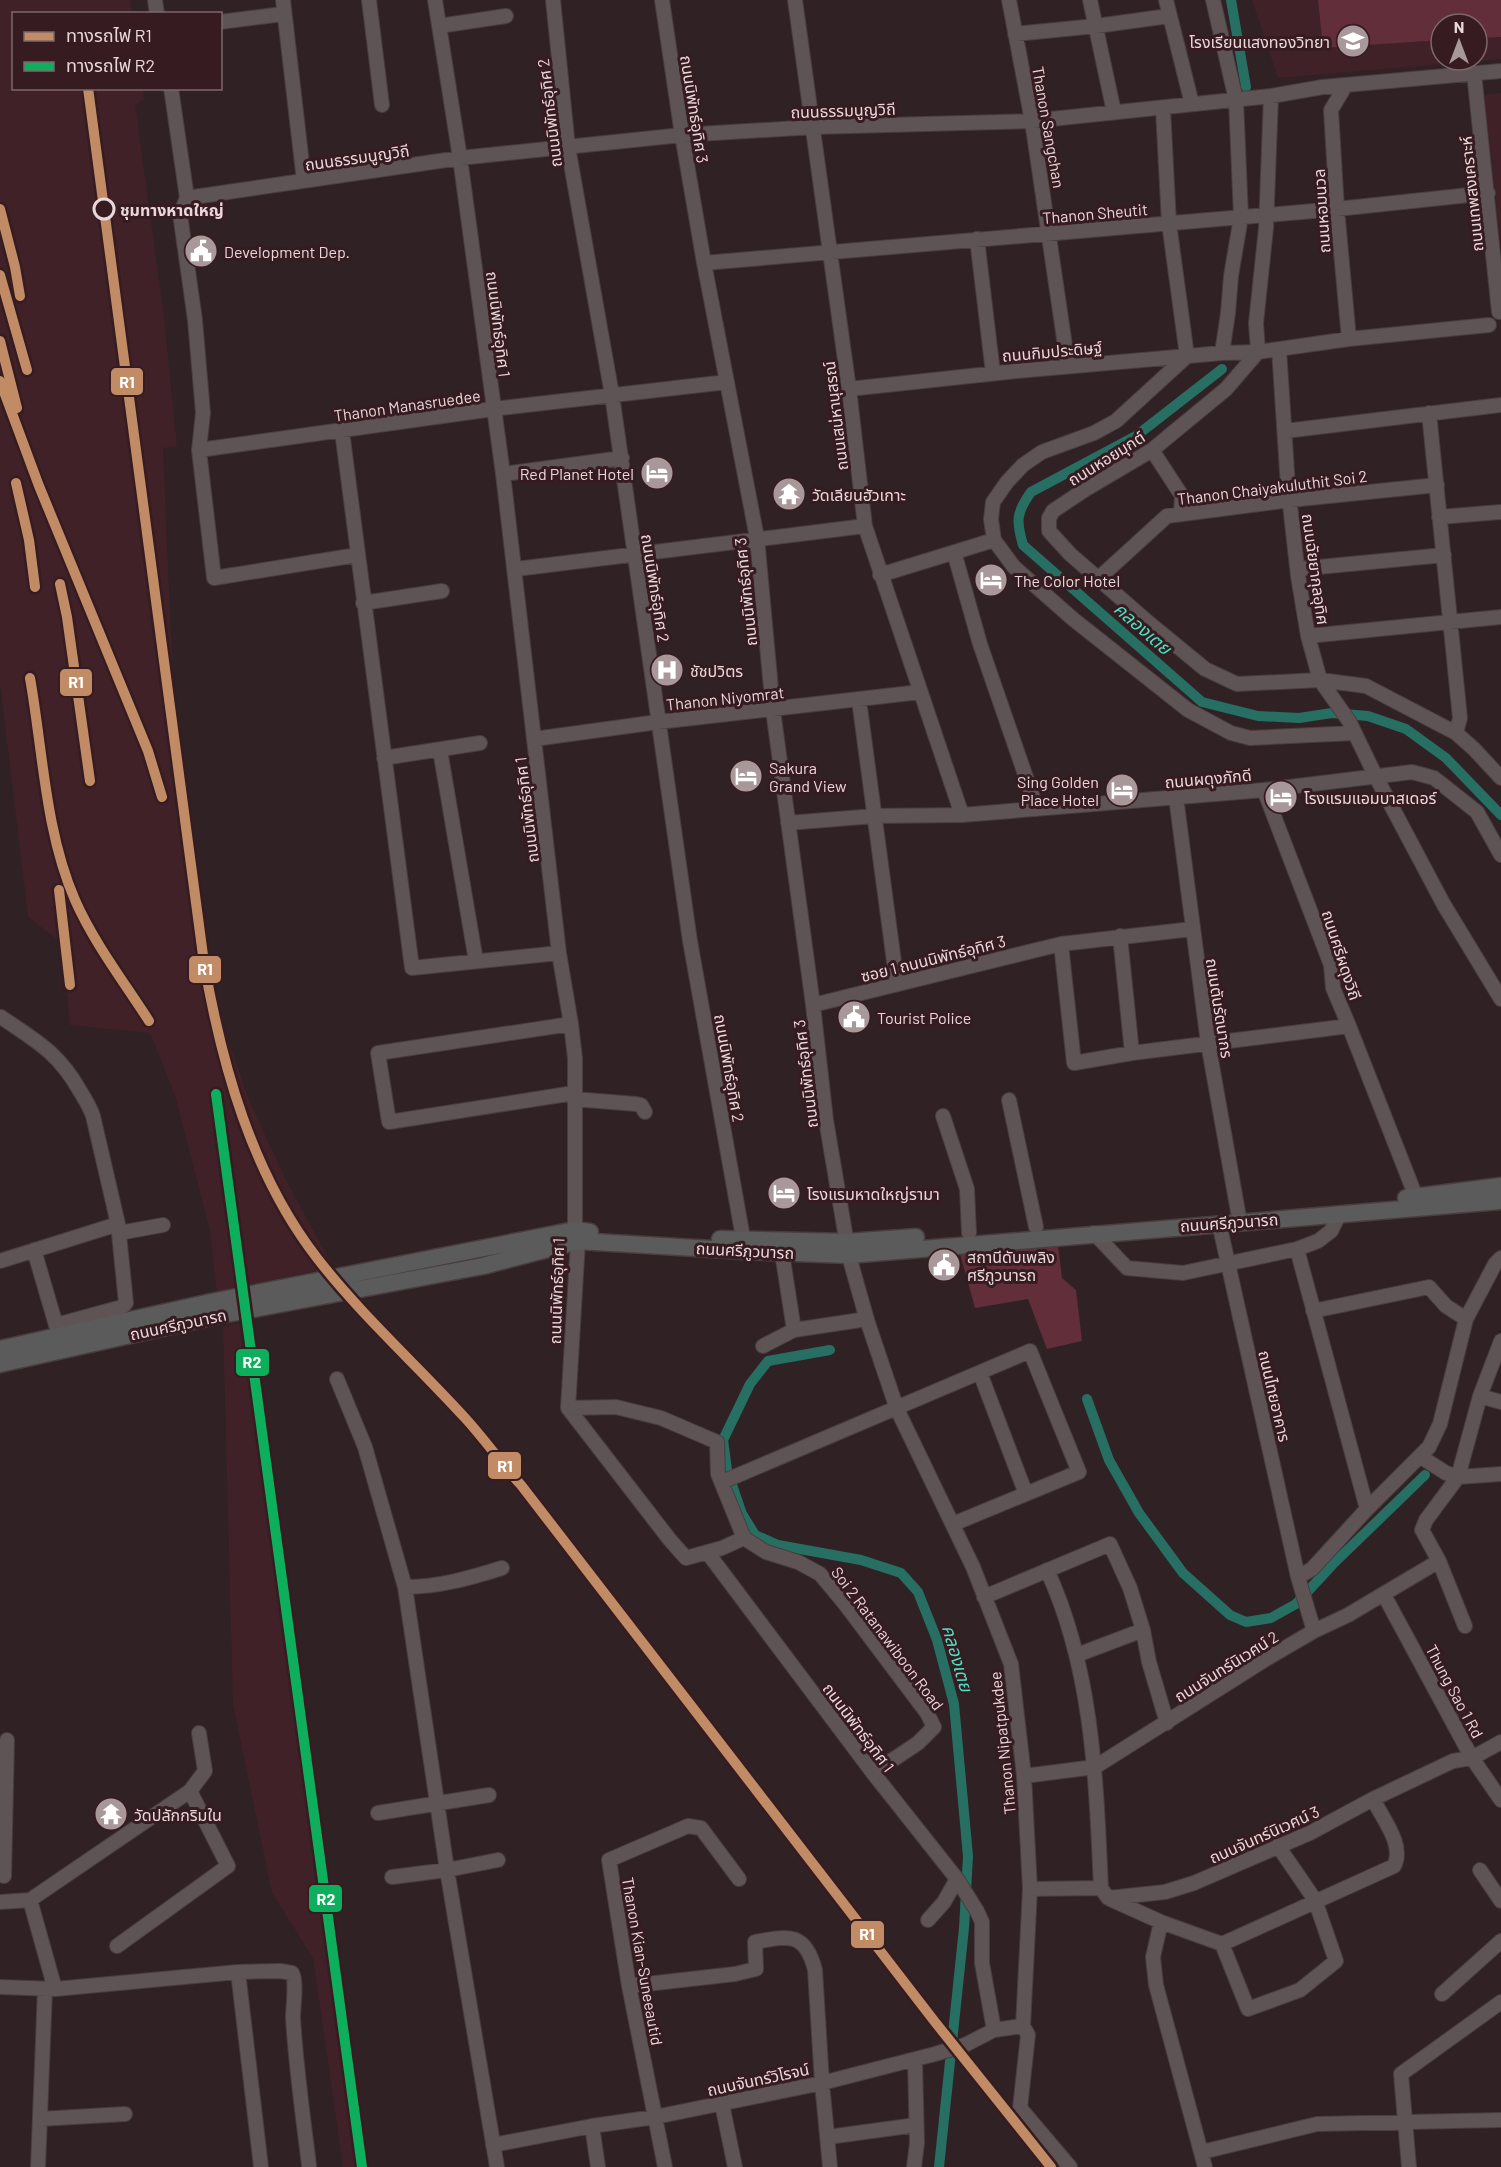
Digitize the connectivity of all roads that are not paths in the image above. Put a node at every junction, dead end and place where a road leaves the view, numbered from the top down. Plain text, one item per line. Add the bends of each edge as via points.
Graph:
1 (283, 0) edge
2 (369, 0) edge
3 (435, 0) edge
4 (553, 0) edge
5 (662, 0) edge
6 (795, 0) edge
7 (1009, 0) edge
8 (1090, 0) edge
9 (1166, 0) edge
10 (1213, 0) edge
11 (283, 14) junction
12 (506, 16) dead end
13 (1169, 16) junction
14 (222, 22) edge
15 (439, 26) junction
16 (1096, 26) junction
17 (1015, 34) junction
18 (1501, 71) edge
19 (1474, 73) junction
20 (1501, 77) edge
21 (1346, 85) junction
22 (171, 90) edge
23 (1271, 96) junction
24 (1478, 98) junction
25 (1236, 100) junction
26 (1192, 104) junction
27 (382, 105) dead end
28 (1163, 109) junction
29 (1114, 112) junction
30 (1032, 121) junction
31 (814, 127) junction
32 (682, 135) junction
33 (568, 147) junction
34 (460, 158) junction
35 (304, 181) junction
36 (1488, 193) junction
37 (187, 198) junction
38 (1337, 209) junction
39 (1267, 214) junction
40 (1241, 217) junction
41 (1169, 223) junction
42 (1050, 233) junction
43 (977, 239) junction
44 (831, 254) junction
45 (704, 263) junction
46 (1500, 312) edge
47 (1495, 328) edge
48 (1349, 339) junction
49 (1280, 349) junction
50 (1253, 352) junction
51 (1223, 353) junction
52 (1187, 356) junction
53 (1068, 366) junction
54 (993, 373) junction
55 (727, 382) junction
56 (849, 389) junction
57 (612, 395) junction
58 (1501, 405) edge
59 (493, 409) junction
60 (1429, 413) junction
61 (342, 431) junction
62 (1285, 431) junction
63 (199, 450) junction
64 (1152, 450) junction
65 (622, 458) junction
66 (503, 474) junction
67 (1437, 485) junction
68 (1290, 500) junction
69 (1501, 512) edge
70 (1181, 514) junction
71 (1440, 517) junction
72 (865, 526) junction
73 (757, 538) junction
74 (994, 540) junction
75 (954, 552) junction
76 (357, 555) junction
77 (634, 555) junction
78 (1444, 555) junction
79 (516, 569) junction
80 (1298, 569) junction
81 (880, 575) junction
82 (1099, 578) junction
83 (442, 591) dead end
84 (363, 603) junction
85 (1501, 617) edge
86 (1450, 623) junction
87 (1308, 636) junction
88 (1323, 684) junction
89 (920, 692) junction
90 (859, 699) junction
91 (773, 710) junction
92 (658, 722) junction
93 (1352, 727) junction
94 (1456, 733) junction
95 (534, 740) junction
96 (480, 743) dead end
97 (440, 750) junction
98 (384, 758) junction
99 (1376, 777) junction
100 (1501, 778) edge
101 (1264, 790) junction
102 (1176, 797) junction
103 (1037, 809) junction
104 (962, 815) junction
105 (874, 816) junction
106 (788, 823) junction
107 (1501, 855) edge
108 (1192, 929) junction
109 (1120, 936) junction
110 (1061, 944) junction
111 (559, 953) junction
112 (476, 961) junction
113 (897, 984) junction
114 (1501, 999) edge
115 (813, 1005) junction
116 (1, 1017) edge
117 (571, 1024) junction
118 (1349, 1026) junction
119 (1208, 1043) junction
120 (1132, 1053) junction
121 (574, 1096) junction
122 (1009, 1100) dead end
123 (645, 1112) dead end
124 (943, 1116) dead end
125 (1501, 1186) edge
126 (1501, 1201) edge
127 (1418, 1202) junction
128 (1340, 1213) junction
129 (1240, 1218) junction
130 (1219, 1223) junction
131 (163, 1225) dead end
132 (1036, 1227) junction
133 (119, 1228) junction
134 (969, 1233) junction
135 (1094, 1233) junction
136 (576, 1236) junction
137 (745, 1245) junction
138 (848, 1248) junction
139 (1297, 1249) junction
140 (34, 1250) junction
141 (782, 1252) junction
142 (1501, 1258) edge
143 (0, 1262) edge
144 (1228, 1264) junction
145 (1313, 1311) junction
146 (867, 1319) junction
147 (1466, 1319) junction
148 (58, 1330) junction
149 (794, 1330) junction
150 (1501, 1341) edge
151 (763, 1346) dead end
152 (0, 1349) edge
153 (0, 1364) edge
154 (981, 1373) junction
155 (337, 1379) dead end
156 (1480, 1396) junction
157 (1501, 1402) edge
158 (568, 1408) junction
159 (897, 1409) junction
160 (1425, 1459) junction
161 (1501, 1474) edge
162 (1452, 1475) junction
163 (722, 1482) junction
164 (1026, 1494) junction
165 (1366, 1509) junction
166 (953, 1524) junction
167 (744, 1538) junction
168 (707, 1552) junction
169 (1440, 1561) junction
170 (502, 1568) dead end
171 (1047, 1570) junction
172 (1299, 1581) junction
173 (405, 1587) junction
174 (1384, 1595) junction
175 (984, 1597) junction
176 (1465, 1626) dead end
177 (1143, 1630) junction
178 (1314, 1631) junction
179 (1077, 1655) junction
180 (1167, 1723) junction
181 (200, 1733) dead end
182 (7, 1740) dead end
183 (1501, 1742) edge
184 (1472, 1758) junction
185 (1095, 1767) junction
186 (873, 1773) junction
187 (1024, 1776) junction
188 (190, 1791) junction
189 (489, 1795) dead end
190 (1373, 1799) junction
191 (1501, 1800) edge
192 (437, 1802) junction
193 (378, 1813) dead end
194 (3, 1817) edge
195 (1278, 1846) junction
196 (498, 1860) dead end
197 (447, 1870) junction
198 (1480, 1870) dead end
199 (4, 1876) dead end
200 (392, 1877) dead end
201 (739, 1879) dead end
202 (957, 1879) junction
203 (1030, 1889) junction
204 (1104, 1893) junction
205 (30, 1900) junction
206 (1315, 1900) junction
207 (1501, 1900) edge
208 (0, 1902) edge
209 (928, 1920) dead end
210 (1161, 1922) junction
211 (1501, 1941) edge
212 (1222, 1944) junction
213 (117, 1946) dead end
214 (238, 1972) junction
215 (629, 1986) junction
216 (0, 1987) edge
217 (50, 1989) junction
218 (1442, 1994) dead end
219 (1501, 2002) edge
220 (1023, 2026) junction
221 (994, 2030) junction
222 (915, 2060) junction
223 (822, 2083) junction
224 (722, 2104) junction
225 (125, 2114) dead end
226 (655, 2117) junction
227 (40, 2119) junction
228 (1501, 2120) edge
229 (1406, 2123) junction
230 (916, 2125) junction
231 (592, 2126) junction
232 (828, 2137) junction
233 (493, 2145) junction
234 (1202, 2152) junction
235 (309, 2165) dead end
236 (38, 2167) edge
237 (261, 2167) edge
238 (497, 2167) edge
239 (598, 2167) edge
240 (665, 2167) edge
241 (735, 2167) edge
242 (830, 2167) edge
243 (914, 2167) edge
244 (1070, 2167) edge
245 (1205, 2167) edge
246 (1409, 2167) edge

1 - 11 street
2 - 27 street
3 - 15 street, ถนนนิพัทธ์อุทิศ 1
4 - 33 street, ถนนนิพัทธ์อุทิศ 2
5 - 32 street, ถนนนิพัทธ์อุทิศ 3
6 - 31 street, ถนนเสน่หานุสรณ์
7 - 17 street, Thanon Sangchan
8 - 16 street
9 - 13 street
10 - 25 street
11 - 14 street
11 - 35 street
12 - 15 street
13 - 16 street
13 - 26 street
15 - 34 street, ถนนนิพัทธ์อุทิศ 1
16 - 17 street
16 - 29 street
17 - 30 street, Thanon Sangchan
18 - 19 street, ถนนธรรมนูญวิถี
19 - 21 street, ถนนธรรมนูญวิถี
19 - 24 street, ถนนเทพสงเคราะห์
20 - 24 street via 1485,83
21 - 23 street, ถนนธรรมนูญวิถี
21 - 38 street, ถนนหอมนวล via 1331,110
22 - 37 street
23 - 25 street, ถนนธรรมนูญวิถี
23 - 39 street
24 - 36 street, ถนนเทพสงเคราะห์
25 - 26 street, ถนนธรรมนูญวิถี
25 - 40 street
26 - 28 street, ถนนธรรมนูญวิถี
28 - 29 street, ถนนธรรมนูญวิถี
28 - 41 street
29 - 30 street, ถนนธรรมนูญวิถี
30 - 31 street, ถนนธรรมนูญวิถี
30 - 42 street, Thanon Sangchan
31 - 32 street, ถนนธรรมนูญวิถี
31 - 44 street, ถนนเสน่หานุสรณ์
32 - 33 street, ถนนธรรมนูญวิถี
32 - 45 street, ถนนนิพัทธ์อุทิศ 3
33 - 34 street, ถนนธรรมนูญวิถี
33 - 57 street, ถนนนิพัทธ์อุทิศ 2
34 - 35 street, ถนนธรรมนูญวิถี
34 - 59 street, ถนนนิพัทธ์อุทิศ 1
35 - 37 street, ถนนธรรมนูญวิถี
36 - 38 street, Thanon Sheutit
36 - 46 street, ถนนเทพสงเคราะห์
37 - 63 street via 180,214 203,413
38 - 39 street, Thanon Sheutit
38 - 48 street, ถนนหอมนวล
39 - 40 street, Thanon Sheutit
39 - 50 street
40 - 41 street, Thanon Sheutit
40 - 51 street
41 - 42 street, Thanon Sheutit
41 - 52 street
42 - 43 street, Thanon Sheutit
42 - 53 street, Thanon Sangchan
43 - 44 street, Thanon Sheutit
43 - 54 street
44 - 45 street, Thanon Sheutit
44 - 56 street, ถนนเสน่หานุสรณ์
45 - 55 street, ถนนนิพัทธ์อุทิศ 3
46 - 47 street via 1490,316
47 - 48 street
48 - 49 street
49 - 50 street
49 - 62 street, ถนนฉัยยากุลอุทิศ
50 - 51 street, ถนนกิมประดิษฐ์
50 - 64 street, ถนนหอยมุกต์ via 1226,389
51 - 52 street, ถนนกิมประดิษฐ์
52 - 53 street, ถนนกิมประดิษฐ์
52 - 74 street via 1116,421 1042,452 1023,465 993,502
53 - 54 street, ถนนกิมประดิษฐ์
54 - 56 street, ถนนกิมประดิษฐ์
55 - 57 street, Thanon Manasruedee
55 - 73 street, ถนนนิพัทธ์อุทิศ 3
56 - 72 street, ถนนเสน่หานุสรณ์
57 - 59 street, Thanon Manasruedee
57 - 65 street, ถนนนิพัทธ์อุทิศ 2
58 - 60 street
59 - 61 street, Thanon Manasruedee
59 - 66 street, ถนนนิพัทธ์อุทิศ 1
60 - 62 street
60 - 67 street
61 - 63 street, Thanon Manasruedee
61 - 76 street
62 - 68 street, ถนนฉัยยากุลอุทิศ
63 - 76 street via 214,578
64 - 70 street via 1182,496
64 - 82 street, ถนนหอยมุกต์ via 1086,489 1053,511 1049,518 1049,531 1057,541
65 - 66 street
65 - 77 street, ถนนนิพัทธ์อุทิศ 2
66 - 79 street, ถนนนิพัทธ์อุทิศ 1
67 - 68 street, Thanon Chaiyakuluthit Soi 2
67 - 71 street
68 - 70 street, Thanon Chaiyakuluthit Soi 2
68 - 80 street, ถนนฉัยยากุลอุทิศ
69 - 71 street
70 - 82 street, Thanon Chaiyakuluthit Soi 2 via 1167,516
71 - 78 street
72 - 73 street
72 - 81 street, ถนนเสน่หานุสรณ์
73 - 77 street
73 - 91 street, ถนนนิพัทธ์อุทิศ 3
74 - 75 street
74 - 93 street via 1014,567 1073,619 1188,710 1231,733 1250,738
75 - 81 street
75 - 103 street
76 - 84 street
77 - 79 street
77 - 92 street, ถนนนิพัทธ์อุทิศ 2
78 - 80 street
78 - 86 street
79 - 95 street, ถนนนิพัทธ์อุทิศ 1
80 - 87 street, ถนนฉัยยากุลอุทิศ
81 - 89 street, ถนนเสน่หานุสรณ์
82 - 88 street, ถนนหอยมุกต์ via 1205,669 1238,684
83 - 84 street
84 - 98 street
85 - 86 street
86 - 87 street
86 - 94 street via 1460,718
87 - 88 street, ถนนฉัยยากุลอุทิศ
88 - 93 street, ถนนฉัยยากุลอุทิศ
88 - 94 street, ถนนหอยมุกต์ via 1366,686
89 - 90 street, Thanon Niyomrat
89 - 104 street, ถนนเสน่หานุสรณ์
90 - 91 street, Thanon Niyomrat
90 - 105 street
91 - 92 street, Thanon Niyomrat
91 - 106 street, ถนนนิพัทธ์อุทิศ 3
92 - 95 street, Thanon Niyomrat
92 - 137 street, ถนนนิพัทธ์อุทิศ 2 via 690,941
93 - 99 street, ถนนฉัยยากุลอุทิศ
94 - 100 street, ถนนหอยมุกต์
95 - 111 street, ถนนนิพัทธ์อุทิศ 1
96 - 97 street
97 - 98 street
97 - 112 street
98 - 112 street via 412,968
99 - 101 street, ถนนผดุงภักดี
99 - 107 street, ถนนผดุงภักดี via 1412,772 1434,778 1477,812
99 - 114 street via 1444,905
101 - 102 street, ถนนผดุงภักดี
101 - 118 street, ถนนศรีผดุงวิถี via 1331,965 1332,988
102 - 103 street, ถนนผดุงภักดี
102 - 108 street, ถนนตันรัตนากร
103 - 104 street, ถนนผดุงภักดี
104 - 105 street, ถนนผดุงภักดี
105 - 106 street, ถนนผดุงภักดี
105 - 113 street
106 - 115 street, ถนนนิพัทธ์อุทิศ 3
108 - 109 street, ซอย 1 ถนนนิพัทธ์อุทิศ 3
108 - 119 street, ถนนตันรัตนากร
109 - 110 street, ซอย 1 ถนนนิพัทธ์อุทิศ 3
109 - 120 street
110 - 113 street, ซอย 1 ถนนนิพัทธ์อุทิศ 3
110 - 120 street via 1074,1063
111 - 112 street
111 - 117 street, ถนนนิพัทธ์อุทิศ 1
113 - 115 street, ซอย 1 ถนนนิพัทธ์อุทิศ 3
115 - 138 street, ถนนนิพัทธ์อุทิศ 3 via 826,1120
116 - 133 street via 51,1051 68,1070 89,1106
117 - 121 street, ถนนนิพัทธ์อุทิศ 1
117 - 121 street via 378,1053 389,1122
118 - 119 street
118 - 127 street, ถนนศรีผดุงวิถี
119 - 120 street
119 - 129 street, ถนนตันรัตนากร
121 - 123 street via 641,1105
121 - 136 street, ถนนนิพัทธ์อุทิศ 1
122 - 132 street
124 - 134 street via 967,1189
125 - 127 main road, ถนนศรีภูวนารถ
126 - 127 main road, ถนนศรีภูวนารถ
127 - 128 main road, ถนนศรีภูวนารถ
127 - 129 main road, ถนนศรีภูวนารถ
128 - 129 main road, ถนนศรีภูวนารถ
128 - 139 street via 1331,1231
129 - 130 main road, ถนนศรีภูวนารถ
129 - 132 main road, ถนนศรีภูวนารถ
130 - 135 main road, ถนนศรีภูวนารถ
130 - 144 street, ถนนไทยอาคาร
131 - 133 street
132 - 134 main road, ถนนศรีภูวนารถ
133 - 140 street
133 - 148 street via 126,1303
134 - 138 main road, ถนนศรีภูวนารถ
135 - 138 main road, ถนนศรีภูวนารถ
135 - 144 street via 1126,1268 1183,1273
136 - 137 main road, ถนนศรีภูวนารถ
136 - 148 main road, ถนนศรีภูวนารถ
136 - 153 main road, ถนนศรีภูวนารถ via 483,1266 216,1316
136 - 158 street, ถนนนิพัทธ์อุทิศ 1
137 - 138 main road, ถนนศรีภูวนารถ
137 - 141 main road, ถนนศรีภูวนารถ
138 - 141 main road, ถนนศรีภูวนารถ
138 - 146 street, Thanon Nipatpukdee
139 - 144 street
139 - 145 street
140 - 143 street
140 - 148 street
141 - 149 street
142 - 147 street
144 - 172 street, ถนนไทยอาคาร
145 - 147 street via 1429,1287 1446,1306
145 - 165 street
146 - 149 street
146 - 159 street, Thanon Nipatpukdee
147 - 160 street via 1440,1424
148 - 152 main road, ถนนศรีภูวนารถ
149 - 151 street
150 - 156 street
154 - 159 street
154 - 164 street
154 - 164 street via 1030,1351 1079,1472
155 - 173 street via 365,1447
156 - 157 street
156 - 162 street
158 - 163 street via 616,1407 661,1418 717,1442
158 - 168 street via 686,1558
159 - 163 street
159 - 166 street, Thanon Nipatpukdee
160 - 162 street
160 - 165 street
161 - 162 street
162 - 169 street via 1422,1530
163 - 167 street
164 - 166 street
165 - 172 street
166 - 175 street, Thanon Nipatpukdee
167 - 168 street
167 - 186 street, Soi 2 Ratanawiboon Road via 766,1552 820,1574 927,1713 934,1727 918,1743
168 - 186 street, ถนนนิพัทธ์อุทิศ 1
169 - 174 street, ถนนจันทร์นิเวศน์ 2
169 - 176 street
170 - 173 street via 465,1580
171 - 175 street
171 - 177 street via 1110,1544
171 - 179 street via 1062,1602
172 - 178 street, ถนนไทยอาคาร
173 - 192 street
174 - 178 street, ถนนจันทร์นิเวศน์ 2
174 - 184 street, Thung Sao 1 Rd
175 - 187 street, Thanon Nipatpukdee via 1011,1664
177 - 179 street
177 - 180 street
178 - 180 street, ถนนจันทร์นิเวศน์ 2
179 - 185 street
180 - 185 street, ถนนจันทร์นิเวศน์ 2
181 - 188 street via 205,1771
182 - 194 street
183 - 184 street, ถนนจันทร์นิเวศน์ 3
184 - 190 street, ถนนจันทร์นิเวศน์ 3 via 1453,1761
184 - 191 street, Thung Sao 1 Rd
185 - 187 street, ถนนจันทร์นิเวศน์ 2
185 - 204 street
186 - 202 street, ถนนนิพัทธ์อุทิศ 1
187 - 203 street, Thanon Nipatpukdee
188 - 205 street
188 - 213 street via 228,1866
189 - 192 street
190 - 195 street, ถนนจันทร์นิเวศน์ 3
190 - 206 street via 1397,1846 1394,1866
192 - 193 street
192 - 197 street
194 - 199 street
195 - 204 street, ถนนจันทร์นิเวศน์ 3 via 1165,1892
195 - 206 street
196 - 197 street
197 - 200 street
197 - 233 street
198 - 207 street
201 - 215 street, Thanon Kian-Suneeautid via 701,1828 688,1826 609,1860
202 - 209 street
202 - 221 street, ถนนนิพัทธ์อุทิศ 1 via 979,1916 982,1963
203 - 204 street, ถนนจันทร์นิเวศน์ 3
203 - 220 street, Thanon Nipatpukdee
204 - 210 street
205 - 208 street
205 - 217 street
206 - 212 street
206 - 212 street via 1336,1961 1300,1990 1248,2009
210 - 212 street
210 - 234 street via 1153,1957 1156,1984
211 - 218 street
214 - 217 street
214 - 235 street via 280,1971 294,1977 292,2002
214 - 237 street
215 - 223 street via 756,1969 755,1942 786,1936 800,1942 811,1955 815,1970
215 - 226 street, Thanon Kian-Suneeautid
216 - 217 street
217 - 227 street
219 - 229 street via 1401,2074
220 - 221 street, ถนนจันทร์วิโรจน์
220 - 244 street, Thanon Nipatpukdee via 1028,2035 1020,2108
221 - 222 street, ถนนจันทร์วิโรจน์ via 965,2045
222 - 223 street, ถนนจันทร์วิโรจน์
222 - 230 street
223 - 224 street, ถนนจันทร์วิโรจน์
223 - 232 street
224 - 226 street, ถนนจันทร์วิโรจน์
224 - 241 street
225 - 227 street
226 - 231 street, ถนนจันทร์วิโรจน์
226 - 240 street, Thanon Kian-Suneeautid
227 - 236 street
228 - 229 street
229 - 234 street via 1317,2124
229 - 246 street
230 - 232 street
230 - 243 street
231 - 233 street, ถนนจันทร์วิโรจน์
231 - 239 street
232 - 242 street
233 - 238 street
234 - 245 street

